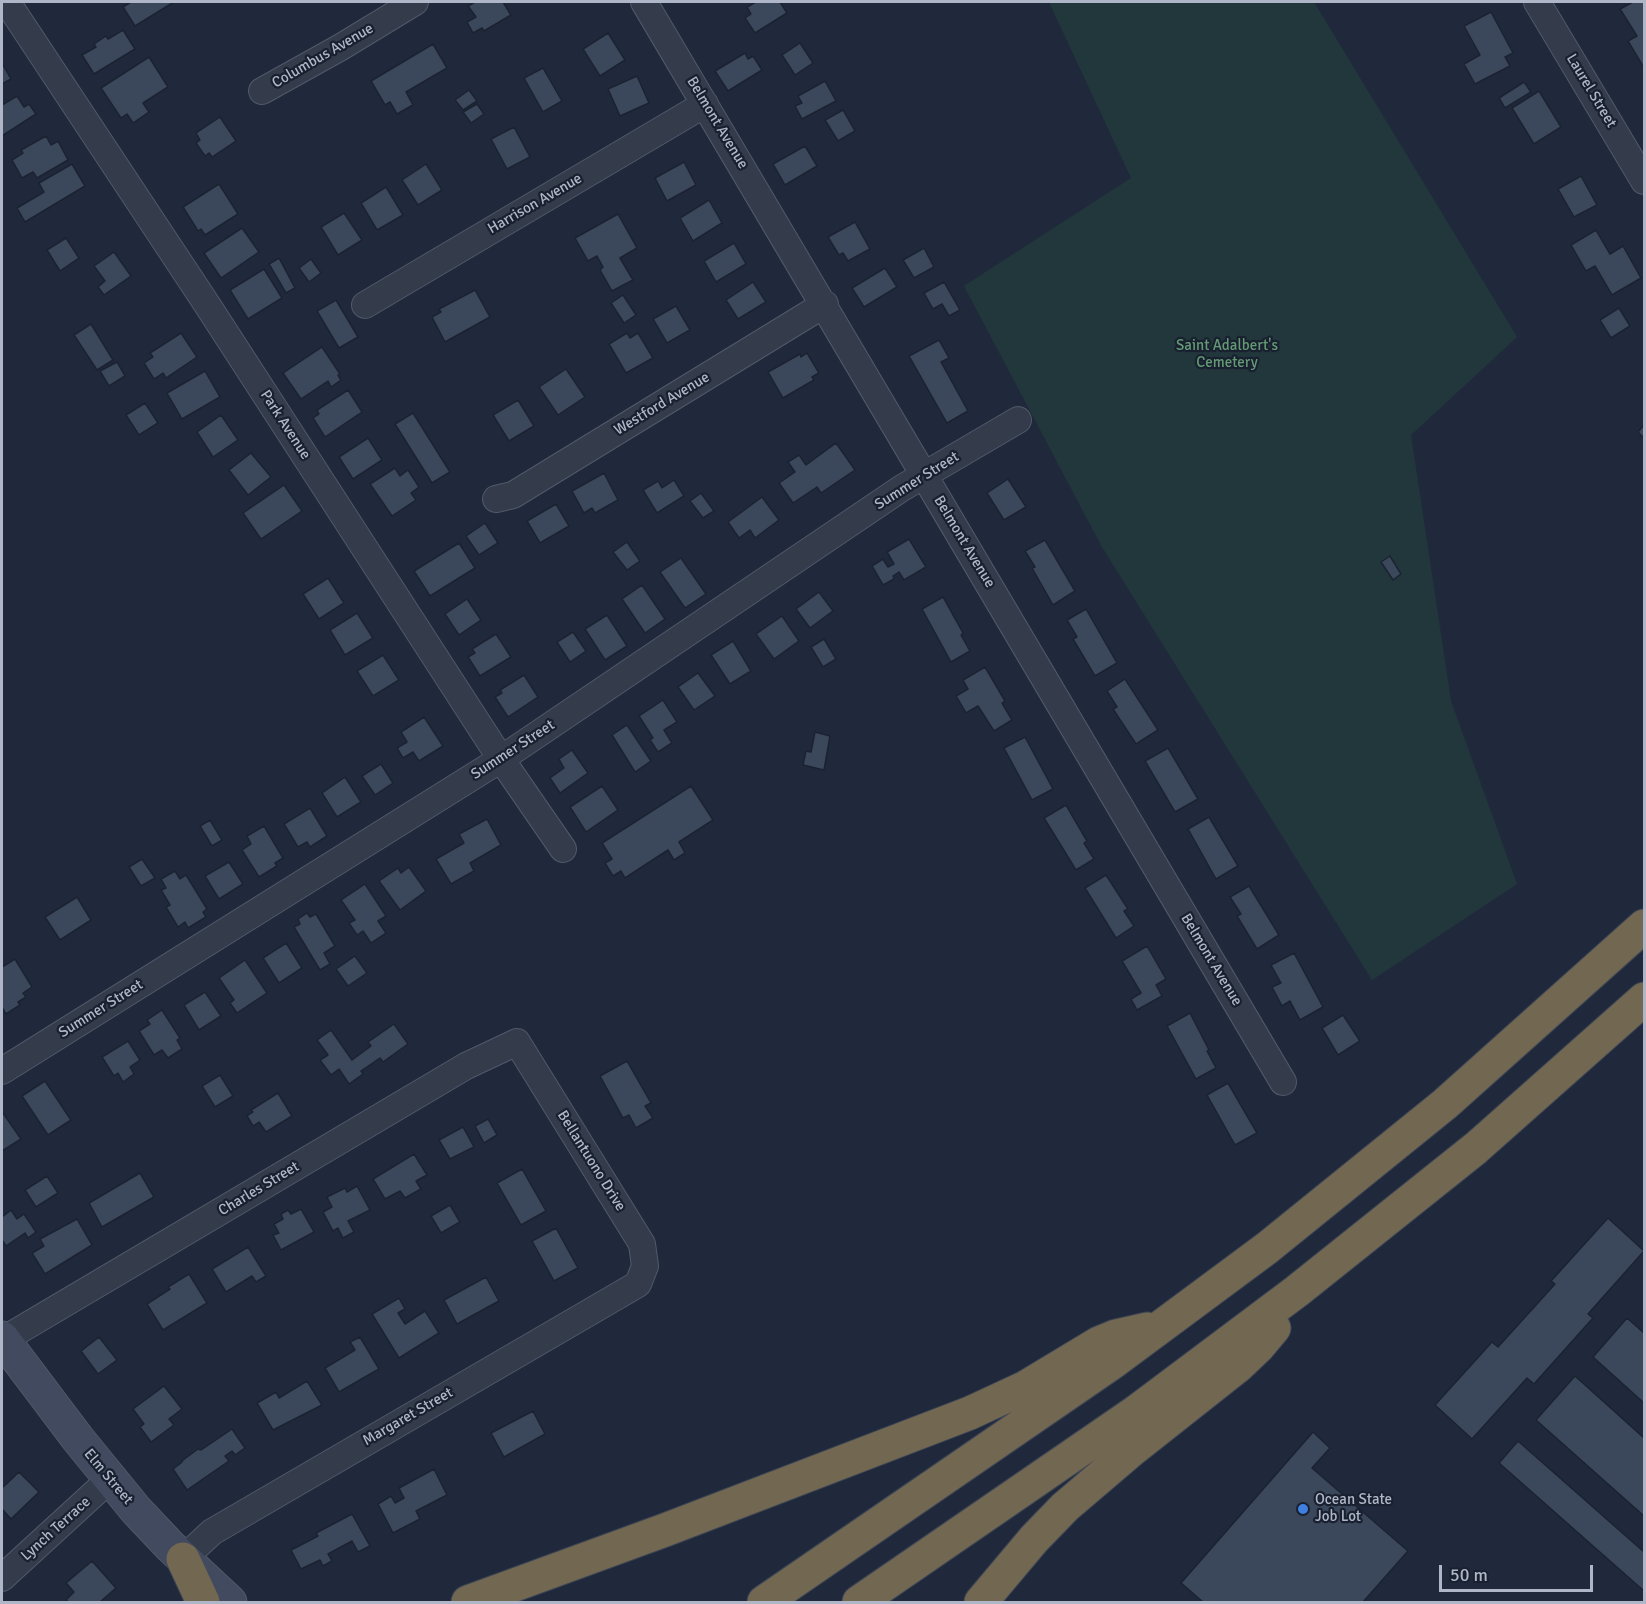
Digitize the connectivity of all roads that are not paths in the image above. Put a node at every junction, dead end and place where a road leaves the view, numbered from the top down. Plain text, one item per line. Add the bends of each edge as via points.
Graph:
1 (7, 2) edge
2 (415, 2) edge
3 (645, 2) edge
4 (1537, 2) edge
5 (262, 91) dead end
6 (705, 104) junction
7 (1644, 181) edge
8 (825, 304) junction
9 (364, 305) dead end
10 (1018, 420) dead end
11 (925, 475) junction
12 (496, 499) dead end
13 (501, 759) junction
14 (563, 849) dead end
15 (1644, 926) edge
16 (1644, 999) edge
17 (518, 1042) joint
18 (2, 1071) edge
19 (1283, 1083) dead end
20 (638, 1284) joint
21 (1297, 1291) junction
22 (1161, 1327) junction
23 (2, 1339) edge
24 (110, 1479) junction
25 (183, 1559) junction
26 (2, 1578) edge
27 (203, 1602) edge
28 (230, 1602) edge
29 (468, 1602) edge
30 (764, 1602) edge
31 (859, 1602) edge
32 (981, 1602) edge

1 - 13 street, Park Avenue
2 - 5 street, Columbus Avenue
3 - 6 street, Belmont Avenue
4 - 7 street, Laurel Street
6 - 8 street, Belmont Avenue
6 - 9 street, Harrison Avenue
8 - 11 street, Belmont Avenue
8 - 12 street, Westford Avenue via 513,495
10 - 11 street, Summer Street
11 - 13 street, Summer Street
11 - 19 street, Belmont Avenue
13 - 14 street, Park Avenue
13 - 18 street, Summer Street
15 - 22 highway via 1402,1141
16 - 21 highway via 1476,1148
17 - 20 street, Bellantuono Drive via 642,1244 645,1266
17 - 23 street, Charles Street via 466,1066
20 - 25 street, Margaret Street via 212,1532
21 - 31 highway via 1137,1412
21 - 32 highway via 1272,1330 1247,1358 1084,1490 1034,1539
22 - 29 highway via 1107,1339 1026,1387 970,1413
22 - 30 highway
23 - 24 main road, Elm Street
24 - 25 main road, Elm Street
24 - 26 street, Lynch Terrace
25 - 27 highway
25 - 28 main road, Elm Street

